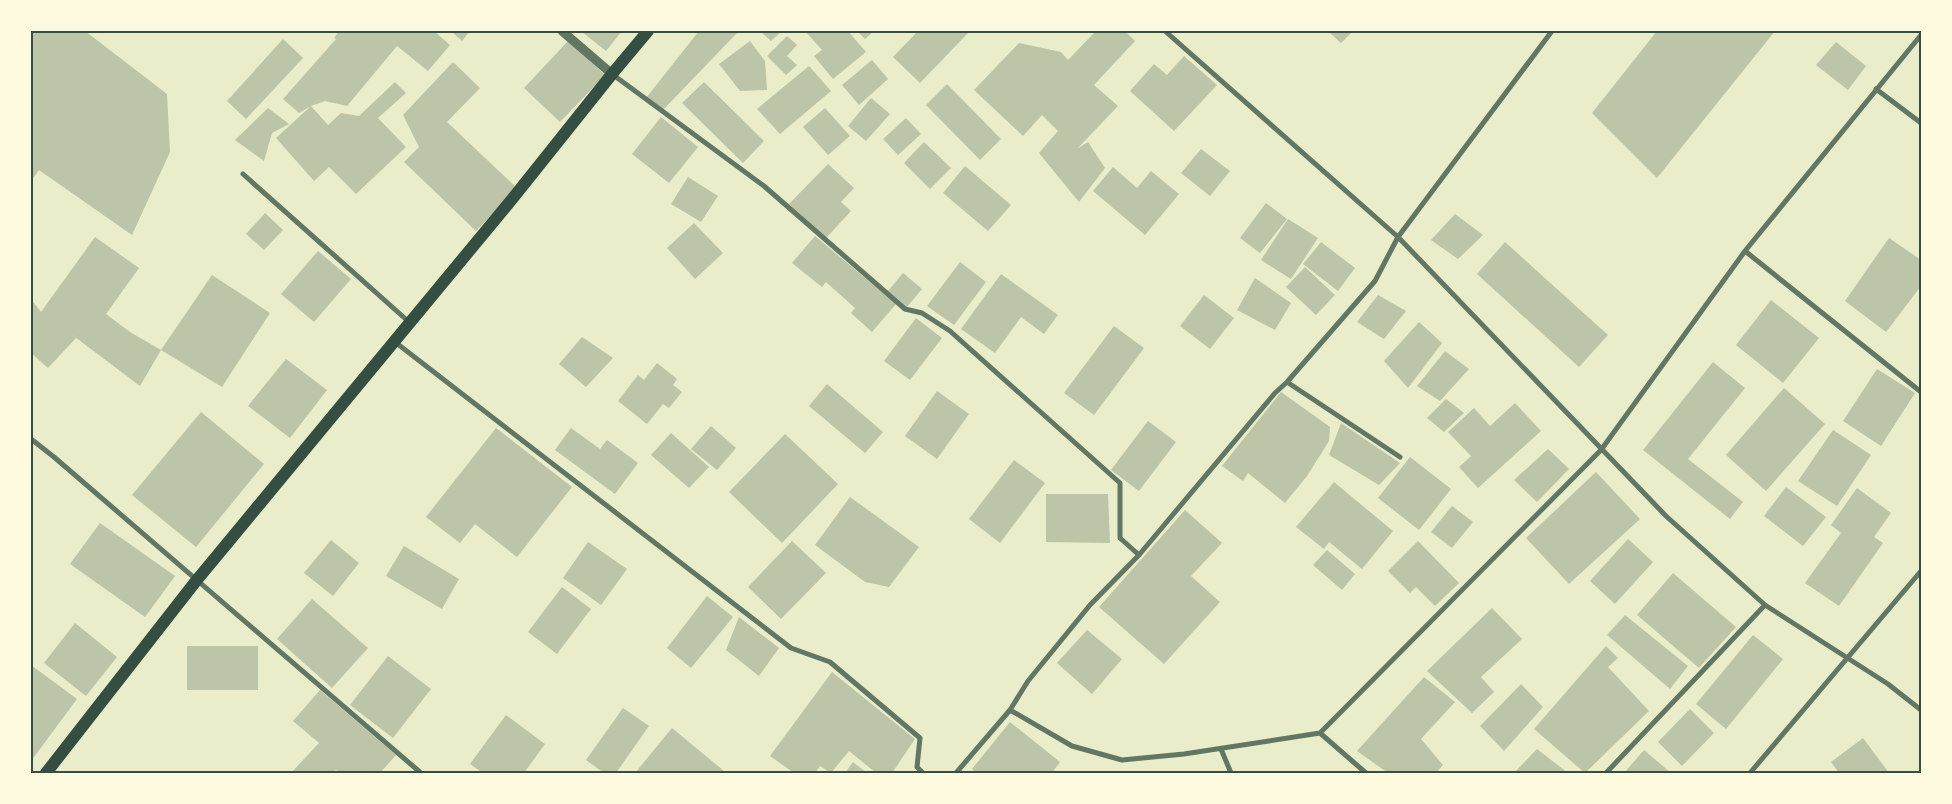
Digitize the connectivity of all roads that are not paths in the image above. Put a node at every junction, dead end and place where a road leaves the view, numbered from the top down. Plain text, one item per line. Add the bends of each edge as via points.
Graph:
1 (562, 31) edge
2 (648, 31) edge
3 (1165, 31) edge
4 (1552, 31) edge
5 (1921, 34) edge
6 (612, 74) junction
7 (1876, 89) junction
8 (1921, 124) edge
9 (243, 174) dead end
10 (1398, 237) junction
11 (1745, 252) junction
12 (410, 323) junction
13 (394, 341) junction
14 (1287, 382) junction
15 (1921, 392) edge
16 (31, 439) edge
17 (1601, 450) junction
18 (1400, 457) dead end
19 (1139, 555) junction
20 (1921, 571) edge
21 (196, 581) junction
22 (1765, 605) junction
23 (1848, 658) junction
24 (1010, 710) junction
25 (1921, 710) edge
26 (1320, 733) junction
27 (1221, 749) junction
28 (46, 773) edge
29 (421, 773) edge
30 (923, 773) edge
31 (956, 773) edge
32 (1231, 773) edge
33 (1366, 773) edge
34 (1606, 773) edge
35 (1750, 773) edge

1 - 6 street
2 - 6 main road
3 - 10 street
4 - 10 street
5 - 7 street
6 - 12 main road
6 - 19 street via 764,186 905,308 922,314 950,332 1120,483 1120,538
7 - 8 street
7 - 11 street
9 - 12 street
10 - 14 street via 1375,281
10 - 17 street
11 - 15 street
11 - 17 street
12 - 13 main road
13 - 21 main road
13 - 30 street via 792,648 830,662 920,738 917,767
14 - 18 street
14 - 19 street
16 - 21 street
17 - 22 street via 1666,516
17 - 26 street
19 - 24 street via 1090,605 1028,681
20 - 23 street
21 - 28 main road
21 - 29 street
22 - 23 street
22 - 34 street
23 - 25 street
23 - 35 street
24 - 27 street via 1072,746 1122,760
24 - 31 street
26 - 27 street
26 - 33 street
27 - 32 street

